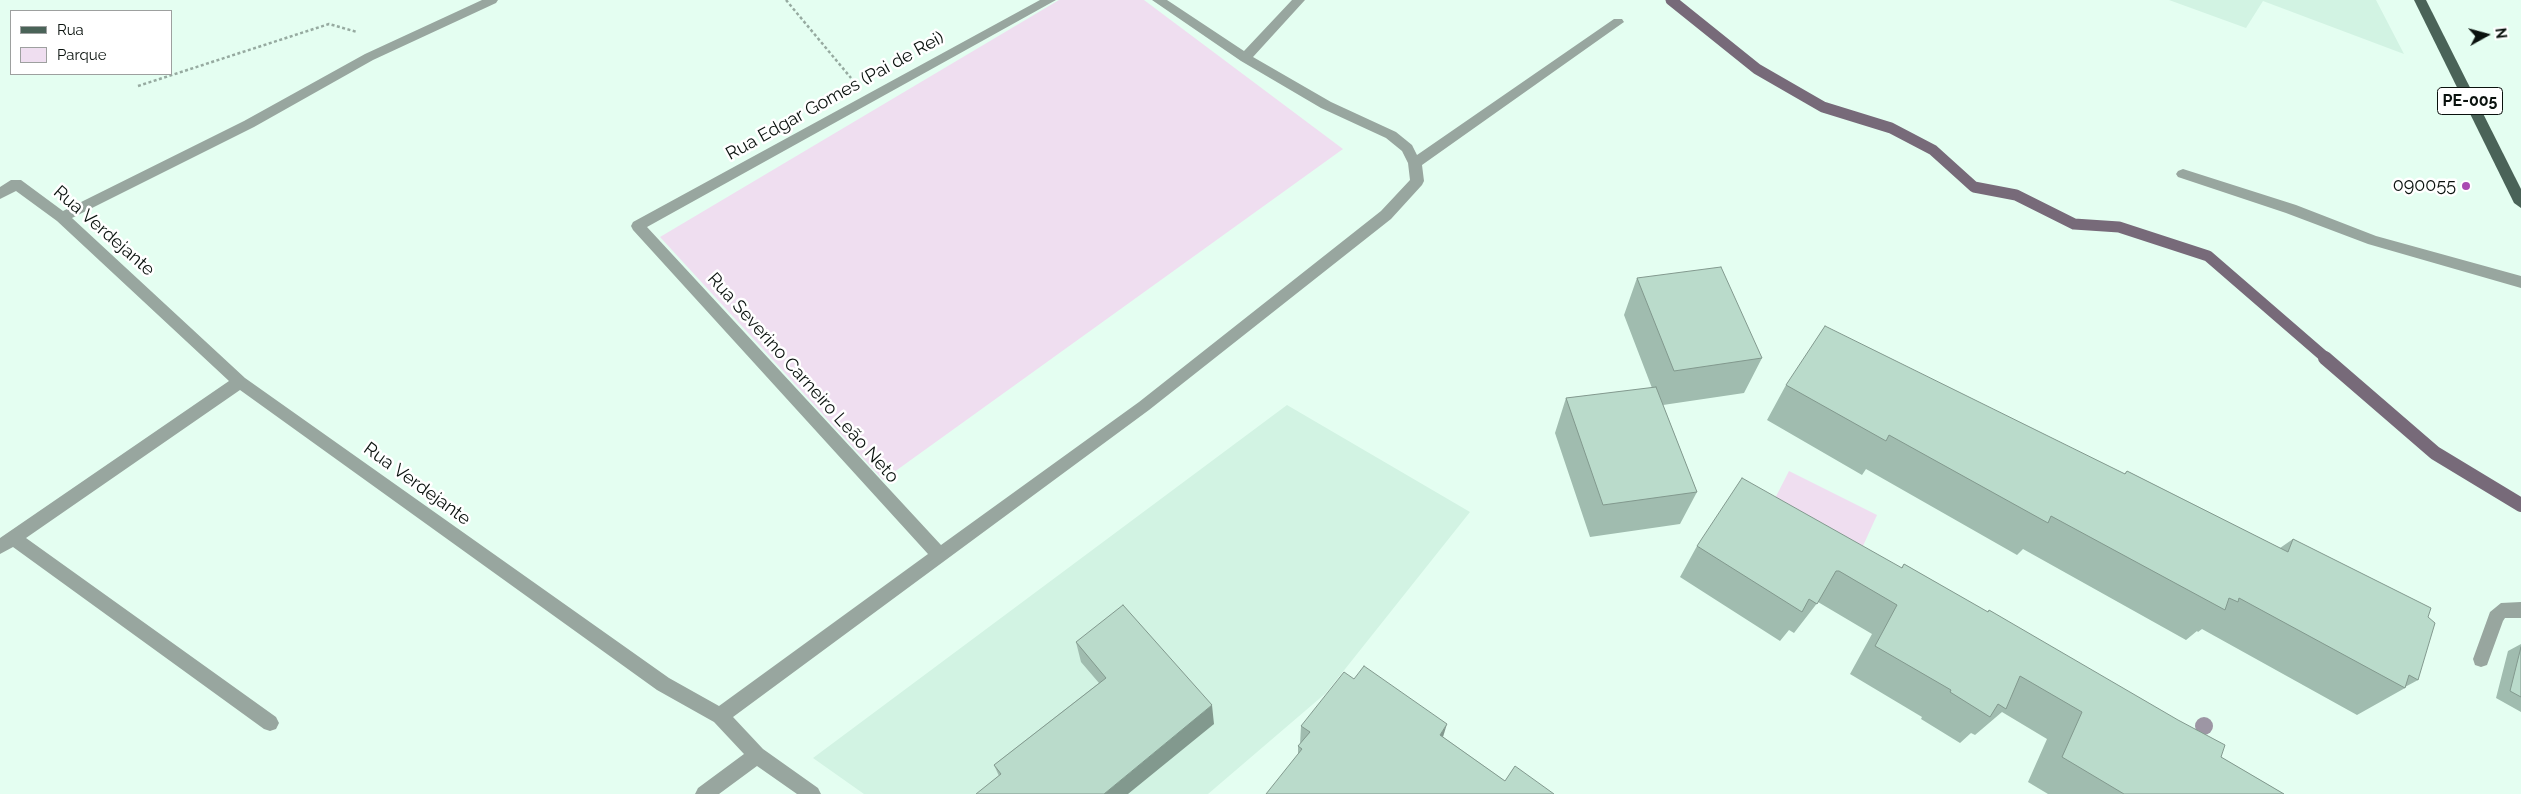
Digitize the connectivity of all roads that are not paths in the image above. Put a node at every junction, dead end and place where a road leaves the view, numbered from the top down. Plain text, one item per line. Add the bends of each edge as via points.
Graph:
1 (492, 0) edge
2 (1050, 0) edge
3 (1158, 0) edge
4 (1299, 0) edge
5 (2420, 0) edge
6 (1618, 22) dead end
7 (1245, 58) junction
8 (1416, 163) junction
9 (2183, 174) dead end
10 (0, 194) edge
11 (2521, 203) edge
12 (62, 217) junction
13 (638, 226) joint
14 (2521, 282) edge
15 (240, 382) junction
16 (6, 542) edge
17 (939, 555) junction
18 (2521, 610) edge
19 (2481, 658) dead end
20 (720, 716) junction
21 (270, 723) dead end
22 (757, 755) junction
23 (704, 794) edge
24 (812, 794) edge

1 - 12 street via 398,43 249,124
2 - 13 street, Rua Edgar Gomes (Pai de Rei)
3 - 7 street
4 - 7 street
5 - 11 main road, PE-005
6 - 8 street
7 - 8 street via 1390,136 1407,148
8 - 17 street via 1417,181 1386,215 1144,406
9 - 14 street via 2373,240
10 - 12 street, Rua Verdejante via 16,184
12 - 15 street, Rua Verdejante
13 - 17 street, Rua Severino Carneiro Leão Neto
15 - 16 street
15 - 20 street, Rua Verdejante via 663,684
16 - 21 street
17 - 20 street
18 - 19 street via 2501,611
20 - 22 street, Rua Verdejante
22 - 23 street
22 - 24 street, Rua Verdejante

